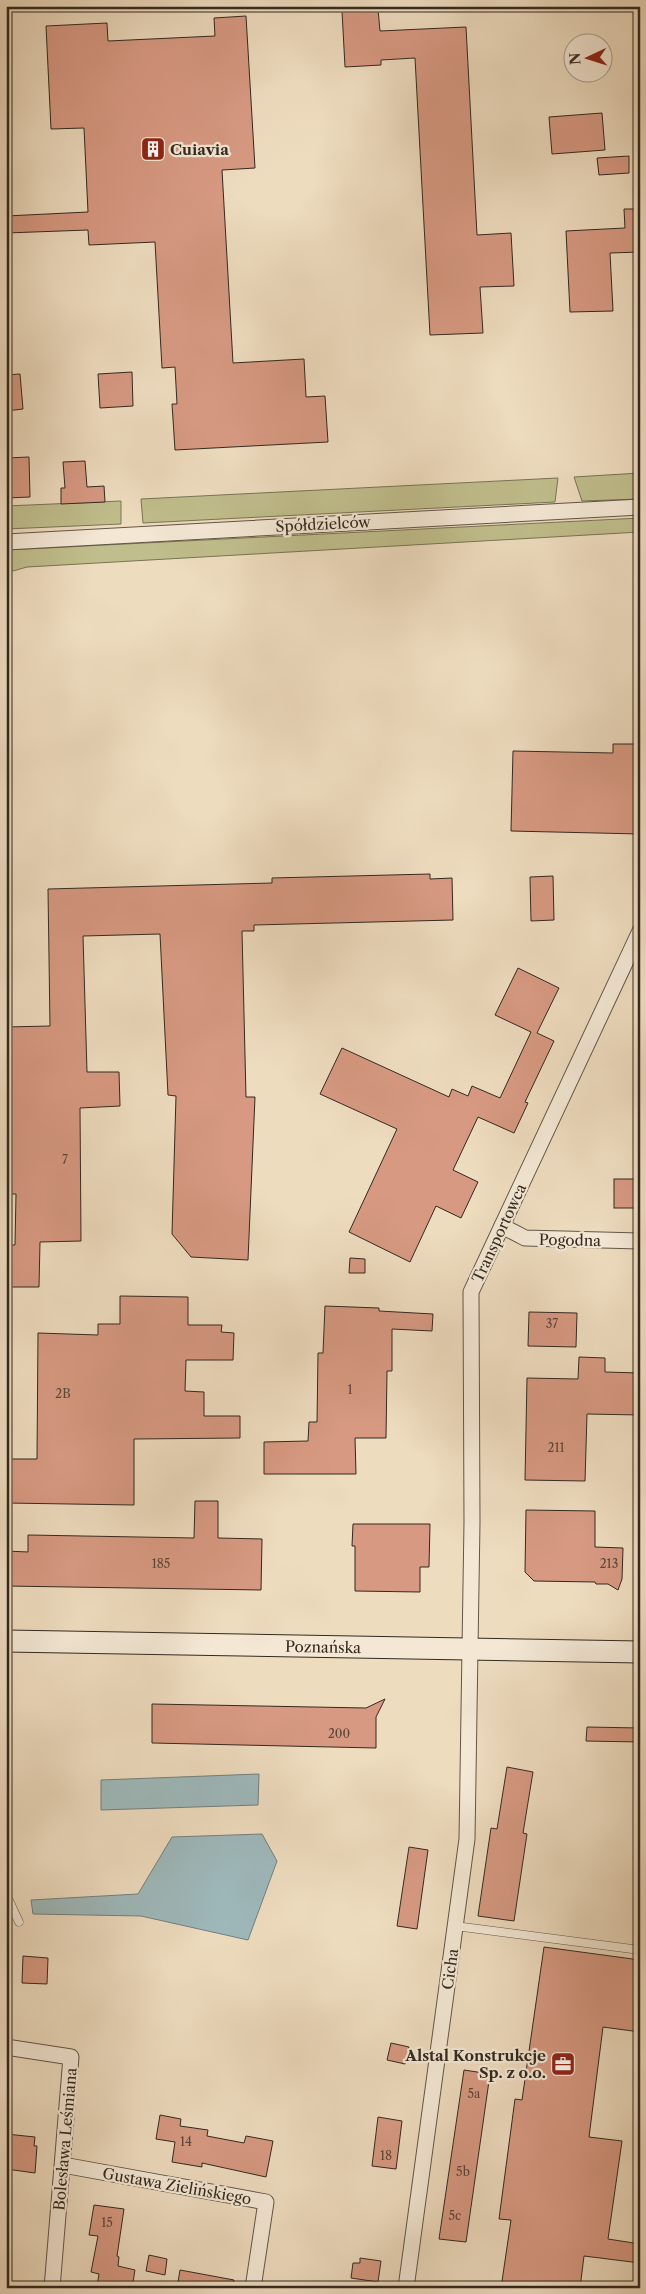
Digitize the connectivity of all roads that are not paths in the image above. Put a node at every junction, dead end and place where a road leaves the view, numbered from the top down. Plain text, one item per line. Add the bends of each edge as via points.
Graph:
1 (640, 507) edge
2 (6, 542) edge
3 (640, 932) edge
4 (502, 1226) junction
5 (640, 1241) edge
6 (6, 1641) edge
7 (470, 1649) junction
8 (640, 1652) edge
9 (6, 1894) edge
10 (18, 1922) dead end
11 (456, 1926) junction
12 (640, 1950) edge
13 (6, 2047) edge
14 (63, 2165) junction
15 (52, 2288) edge
16 (253, 2288) edge
17 (406, 2288) edge

1 - 2 street, Spółdzielców
3 - 4 street, Transportowca
4 - 5 street, Pogodna via 525,1238
4 - 7 street, Transportowca via 472,1292
6 - 7 main road, Poznańska
7 - 8 main road, Poznańska
7 - 11 street, Cicha via 467,1839
9 - 10 lane
11 - 12 lane
11 - 17 street, Cicha
13 - 14 street, Bolesława Leśmiana via 71,2057
14 - 15 street, Bolesława Leśmiana
14 - 16 street, Gustawa Zielińskiego via 266,2202

